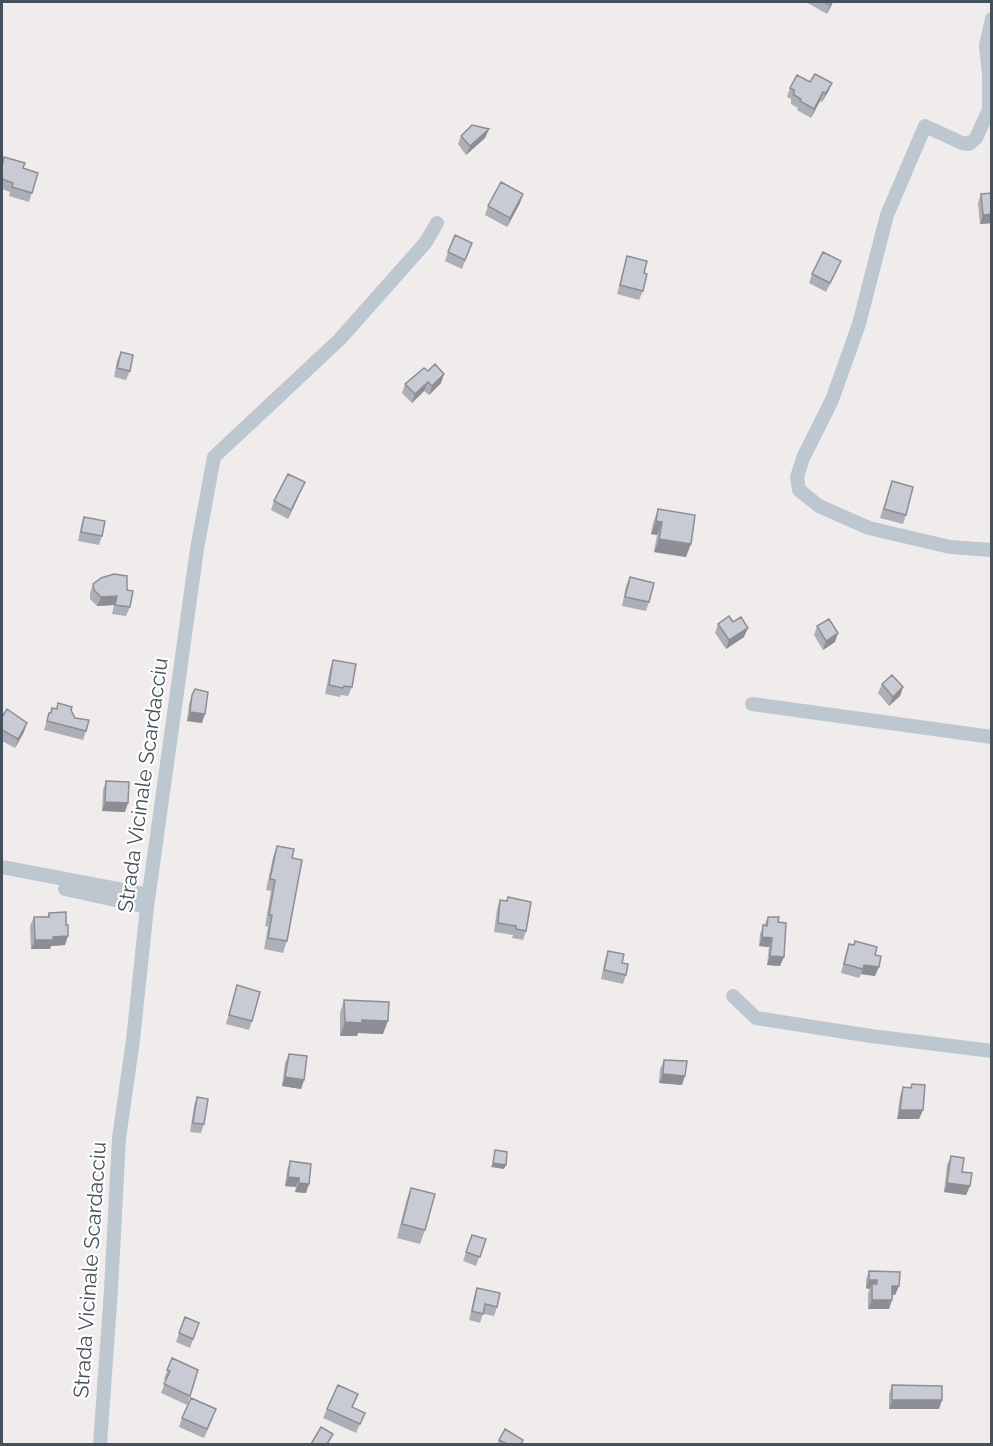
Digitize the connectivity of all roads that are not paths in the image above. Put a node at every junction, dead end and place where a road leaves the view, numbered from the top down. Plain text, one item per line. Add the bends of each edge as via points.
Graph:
1 (992, 19) edge
2 (437, 223) dead end
3 (992, 550) edge
4 (752, 704) dead end
5 (992, 737) edge
6 (2, 867) edge
7 (2, 876) edge
8 (148, 901) junction
9 (733, 996) dead end
10 (992, 1051) edge
11 (100, 1444) edge

1 - 3 street via 986,45 989,110 969,144 925,126 887,215 859,324 832,400 797,477 800,490 819,506 869,528 950,547
2 - 8 street, Strada Vicinale Scardacciu via 426,242 340,339 214,457 197,549
4 - 5 street
6 - 8 street
7 - 8 street
8 - 11 street, Strada Vicinale Scardacciu via 119,1138
9 - 10 street via 756,1018

